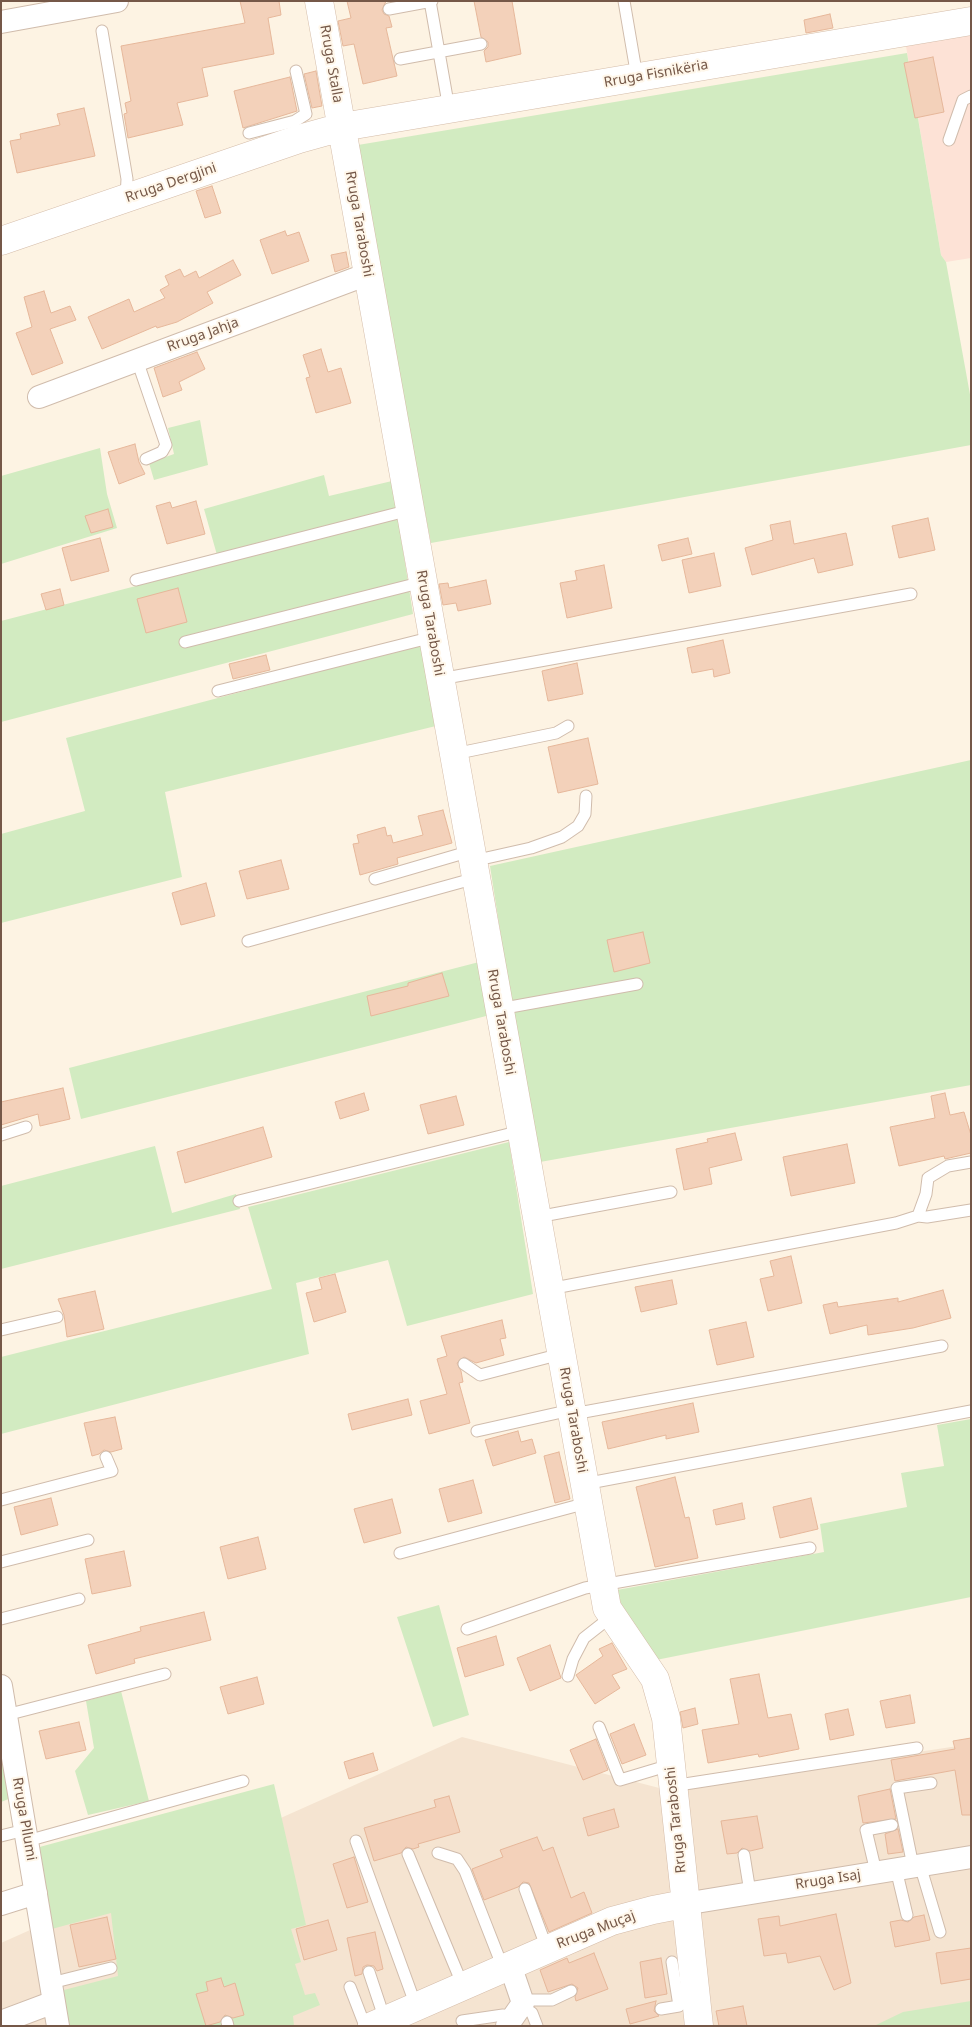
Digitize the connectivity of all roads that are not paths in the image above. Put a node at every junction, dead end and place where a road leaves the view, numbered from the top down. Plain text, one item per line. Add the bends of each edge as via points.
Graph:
1 (116, 1) edge
2 (319, 1) edge
3 (430, 1) edge
4 (624, 1) edge
5 (389, 9) dead end
6 (971, 21) edge
7 (1, 22) edge
8 (102, 31) dead end
9 (481, 44) dead end
10 (439, 52) junction
11 (400, 59) dead end
12 (296, 71) dead end
13 (637, 77) junction
14 (971, 96) edge
15 (449, 109) junction
16 (342, 126) junction
17 (297, 130) junction
18 (249, 133) dead end
19 (949, 140) dead end
20 (126, 198) junction
21 (1, 241) edge
22 (368, 274) junction
23 (137, 360) junction
24 (39, 397) dead end
25 (146, 459) dead end
26 (410, 510) junction
27 (136, 580) dead end
28 (423, 582) junction
29 (911, 594) dead end
30 (433, 637) junction
31 (185, 642) dead end
32 (440, 679) junction
33 (218, 691) dead end
34 (568, 726) dead end
35 (454, 754) junction
36 (586, 796) dead end
37 (473, 863) junction
38 (375, 879) dead end
39 (248, 941) dead end
40 (637, 984) dead end
41 (499, 1009) junction
42 (26, 1127) dead end
43 (521, 1131) junction
44 (1, 1135) edge
45 (971, 1162) edge
46 (671, 1192) dead end
47 (239, 1201) dead end
48 (971, 1210) edge
49 (918, 1216) junction
50 (536, 1217) junction
51 (549, 1289) junction
52 (57, 1317) dead end
53 (1, 1330) edge
54 (942, 1346) dead end
55 (561, 1354) junction
56 (464, 1364) dead end
57 (971, 1411) edge
58 (571, 1412) junction
59 (477, 1431) dead end
60 (106, 1457) dead end
61 (586, 1494) junction
62 (1, 1500) edge
63 (88, 1540) dead end
64 (810, 1548) dead end
65 (400, 1553) dead end
66 (1, 1562) edge
67 (602, 1586) junction
68 (79, 1599) dead end
69 (612, 1616) junction
70 (1, 1619) edge
71 (467, 1629) dead end
72 (165, 1674) dead end
73 (568, 1676) dead end
74 (1, 1686) edge
75 (6, 1715) junction
76 (599, 1727) dead end
77 (6, 1743) edge
78 (917, 1748) dead end
79 (671, 1775) junction
80 (243, 1781) dead end
81 (931, 1782) dead end
82 (892, 1825) dead end
83 (26, 1835) junction
84 (1, 1836) edge
85 (356, 1841) dead end
86 (438, 1853) dead end
87 (408, 1854) dead end
88 (744, 1856) dead end
89 (971, 1857) edge
90 (901, 1868) junction
91 (525, 1890) dead end
92 (750, 1892) junction
93 (36, 1893) junction
94 (1, 1904) edge
95 (684, 1904) junction
96 (907, 1915) dead end
97 (940, 1932) dead end
98 (547, 1949) junction
99 (507, 1967) junction
100 (111, 1968) dead end
101 (680, 1969) junction
102 (369, 1972) dead end
103 (463, 1986) junction
104 (350, 1987) dead end
105 (571, 1991) dead end
106 (53, 1992) junction
107 (416, 2006) junction
108 (661, 2009) dead end
109 (516, 2013) edge
110 (462, 2021) dead end
111 (1, 2022) edge
112 (374, 2024) edge
113 (58, 2026) edge
114 (538, 2026) edge
115 (699, 2026) edge

1 - 7 street
2 - 16 street, Rruga Stalla
3 - 5 lane
3 - 10 lane
4 - 13 lane
6 - 13 street, Rruga Fisnikëria
8 - 20 lane via 127,179
9 - 10 lane
10 - 11 lane
10 - 15 lane
12 - 17 lane via 306,114
13 - 15 street, Rruga Fisnikëria
14 - 19 lane via 963,100
15 - 16 street, Rruga Fisnikëria
16 - 17 street, Rruga Dergjini
16 - 22 street, Rruga Taraboshi
17 - 18 lane
17 - 20 street, Rruga Dergjini
20 - 21 street, Rruga Dergjini
22 - 23 street, Rruga Jahja
22 - 26 street, Rruga Taraboshi
23 - 24 street, Rruga Jahja
23 - 25 lane via 166,445 162,452
26 - 27 lane
26 - 28 street, Rruga Taraboshi
28 - 30 street, Rruga Taraboshi
28 - 31 lane
29 - 32 lane
30 - 32 street, Rruga Taraboshi
30 - 33 lane
32 - 35 street, Rruga Taraboshi
34 - 35 lane via 556,733
35 - 37 street, Rruga Taraboshi
36 - 37 lane via 585,814 578,826 562,837
37 - 38 lane
37 - 39 lane
37 - 41 street, Rruga Taraboshi
40 - 41 lane
41 - 43 street, Rruga Taraboshi
42 - 44 lane
43 - 47 lane
43 - 50 street, Rruga Taraboshi
45 - 49 lane via 948,1166 928,1178
46 - 50 lane
48 - 49 lane via 927,1218
49 - 51 lane via 896,1223
50 - 51 street, Rruga Taraboshi
51 - 55 street, Rruga Taraboshi
52 - 53 lane
54 - 58 lane
55 - 56 lane via 480,1376
55 - 58 street, Rruga Taraboshi
57 - 61 lane
58 - 59 lane
58 - 61 street, Rruga Taraboshi
60 - 62 lane via 112,1471
61 - 65 lane
61 - 67 street, Rruga Taraboshi
63 - 66 lane
64 - 67 lane
67 - 69 street, Rruga Taraboshi
67 - 71 lane via 547,1600
68 - 70 lane
69 - 73 lane via 584,1638 572,1659
69 - 79 street, Rruga Taraboshi via 655,1679 666,1718
72 - 75 lane
74 - 75 street, Rruga Pllumi
75 - 77 street, Rruga Pllumi
76 - 79 lane via 620,1780
77 - 83 street, Rruga Pllumi
78 - 79 lane
79 - 95 street, Rruga Taraboshi
80 - 83 lane
81 - 90 lane via 897,1788
82 - 90 lane via 866,1830
83 - 84 lane
83 - 93 street, Rruga Pllumi
85 - 107 lane
86 - 99 lane via 457,1859 465,1871
87 - 103 lane
88 - 92 lane
89 - 90 street, Rruga Isaj
90 - 92 street, Rruga Isaj
90 - 96 lane
90 - 97 lane
91 - 98 lane
92 - 95 street, Rruga Isaj
93 - 94 street
93 - 106 street, Rruga Pllumi
95 - 98 street, Rruga Muçaj via 612,1922
95 - 101 street, Rruga Taraboshi
98 - 99 street, Rruga Muçaj
99 - 103 street, Rruga Muçaj
99 - 109 street
100 - 106 lane
101 - 108 lane via 678,2006
101 - 115 street, Rruga Taraboshi
102 - 112 lane
103 - 107 street, Rruga Muçaj
104 - 112 lane
105 - 109 lane via 552,2000 532,2000
106 - 111 street
106 - 113 street, Rruga Pllumi
107 - 112 street, Rruga Muçaj
109 - 110 lane
109 - 114 lane via 532,2013

